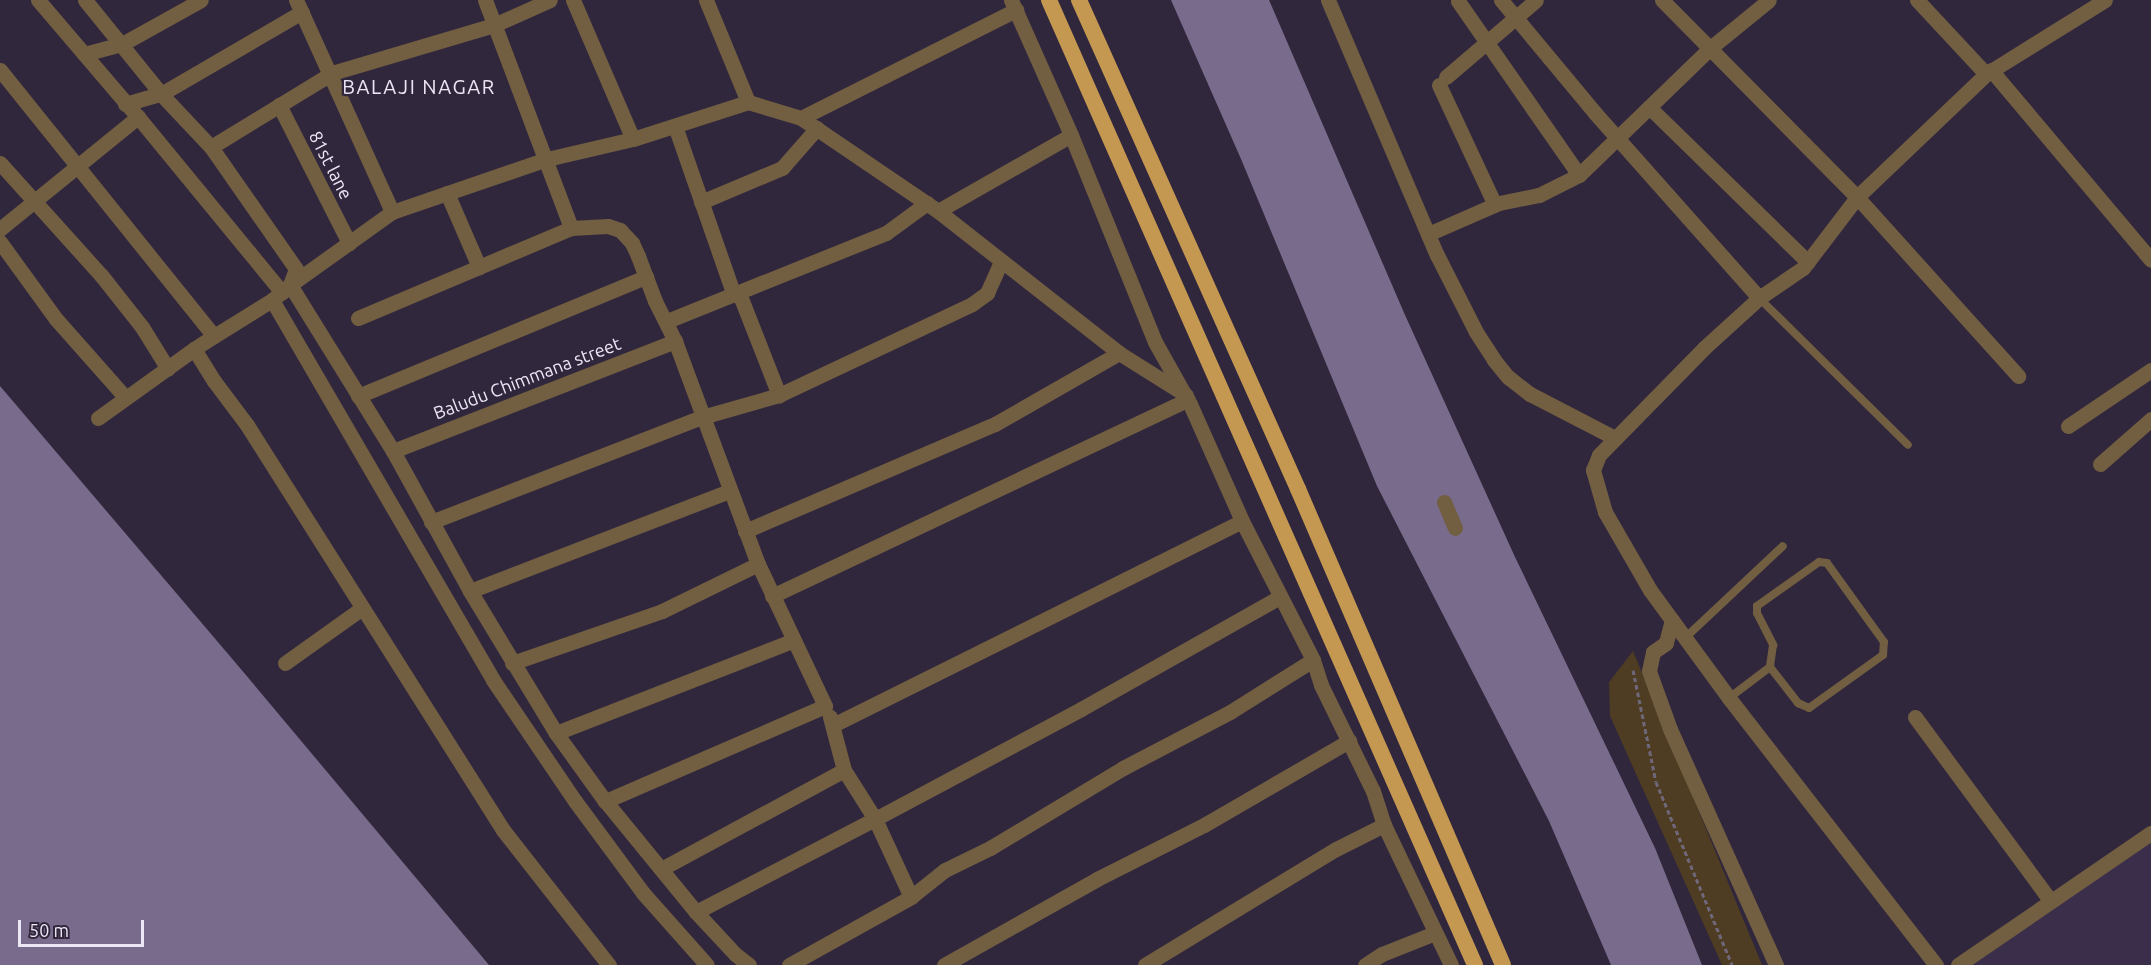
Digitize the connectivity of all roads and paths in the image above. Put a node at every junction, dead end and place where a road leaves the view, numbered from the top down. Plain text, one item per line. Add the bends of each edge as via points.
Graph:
1 (38, 0) edge
2 (85, 0) edge
3 (201, 0) edge
4 (485, 0) edge
5 (550, 0) edge
6 (573, 0) edge
7 (706, 0) edge
8 (1049, 0) edge
9 (1079, 0) edge
10 (1328, 0) edge
11 (1500, 0) edge
12 (1536, 0) edge
13 (1662, 0) edge
14 (1769, 0) edge
15 (1917, 0) edge
16 (2104, 0) edge
17 (1458, 1) edge
18 (1014, 5) edge
19 (299, 6) edge
20 (1517, 18) junction
21 (494, 25) junction
22 (1486, 41) junction
23 (122, 44) junction
24 (1709, 49) junction
25 (84, 54) junction
26 (0, 70) edge
27 (1989, 72) junction
28 (332, 73) junction
29 (161, 94) junction
30 (748, 102) junction
31 (125, 104) junction
32 (279, 105) junction
33 (1649, 107) junction
34 (138, 117) junction
35 (801, 118) junction
36 (675, 126) junction
37 (817, 128) junction
38 (1071, 135) junction
39 (633, 139) junction
40 (1618, 139) junction
41 (211, 147) junction
42 (547, 159) junction
43 (0, 163) edge
44 (79, 168) junction
45 (1579, 175) junction
46 (447, 193) junction
47 (1857, 197) junction
48 (34, 200) junction
49 (701, 202) junction
50 (1494, 204) junction
51 (933, 207) junction
52 (392, 212) junction
53 (571, 228) junction
54 (0, 229) edge
55 (1428, 234) junction
56 (0, 242) edge
57 (349, 243) junction
58 (2151, 260) edge
59 (1001, 262) junction
60 (1808, 262) junction
61 (479, 267) junction
62 (646, 277) junction
63 (281, 292) junction
64 (736, 294) junction
65 (1759, 298) junction
66 (358, 318) dead end
67 (667, 321) junction
68 (214, 336) junction
69 (675, 341) junction
70 (194, 349) junction
71 (1119, 353) junction
72 (168, 369) junction
73 (2151, 370) edge
74 (2018, 376) dead end
75 (779, 395) junction
76 (358, 396) junction
77 (125, 397) junction
78 (1187, 397) junction
79 (702, 417) junction
80 (99, 418) dead end
81 (2151, 419) edge
82 (2068, 426) dead end
83 (1615, 438) junction
84 (1908, 445) dead end
85 (393, 451) junction
86 (2100, 464) dead end
87 (729, 491) junction
88 (1444, 502) dead end
89 (1242, 521) junction
90 (430, 522) junction
91 (1455, 528) dead end
92 (746, 531) junction
93 (1783, 546) dead end
94 (758, 564) junction
95 (470, 591) junction
96 (772, 596) junction
97 (1280, 597) junction
98 (362, 608) junction
99 (1672, 621) junction
100 (1685, 638) junction
101 (792, 640) junction
102 (1653, 652) junction
103 (1313, 660) junction
104 (285, 663) dead end
105 (512, 663) junction
106 (1770, 667) junction
107 (1729, 698) junction
108 (825, 706) junction
109 (1915, 717) dead end
110 (833, 725) junction
111 (556, 733) junction
112 (1348, 741) junction
113 (844, 770) junction
114 (605, 801) junction
115 (875, 819) junction
116 (1384, 825) junction
117 (2151, 833) edge
118 (661, 869) junction
119 (911, 897) junction
120 (2050, 900) junction
121 (696, 912) junction
122 (1435, 933) junction
123 (609, 965) edge
124 (707, 965) edge
125 (749, 965) edge
126 (789, 965) edge
127 (944, 965) edge
128 (1146, 965) edge
129 (1365, 965) edge
130 (1451, 965) edge
131 (1475, 965) edge
132 (1503, 965) edge
133 (1732, 965) edge
134 (1776, 965) edge
135 (1935, 965) edge
136 (1958, 965) edge

1 - 25 street
2 - 23 street
3 - 23 street
4 - 21 street
5 - 21 street
6 - 39 street
7 - 30 street
8 - 131 highway
9 - 132 highway via 1293,478
10 - 55 street
11 - 20 street
12 - 20 street
13 - 24 street
14 - 24 street
15 - 27 street
16 - 27 street
17 - 22 street
18 - 35 street
18 - 38 street
19 - 28 street
19 - 29 street
20 - 22 street
20 - 40 street
21 - 28 street
21 - 42 street
22 - 45 street
22 - 50 street via 1442,81
23 - 25 street
23 - 29 street
24 - 33 street
24 - 47 street
25 - 31 street
26 - 44 street
27 - 47 street
27 - 58 street
28 - 32 street
28 - 52 street
29 - 31 street
29 - 41 street
30 - 35 street
30 - 36 street
31 - 34 street
32 - 41 street
32 - 57 street, 81st lane
33 - 40 street
33 - 60 street
34 - 44 street
34 - 63 street
35 - 37 street
36 - 39 street
36 - 49 street
37 - 49 street via 782,168
37 - 51 street
38 - 51 street
38 - 78 street via 1155,342
39 - 42 street
40 - 45 street
40 - 65 street
41 - 63 street via 296,269
42 - 46 street
42 - 53 street
43 - 48 street
44 - 48 street
44 - 68 street
45 - 50 street via 1539,195
46 - 52 street
46 - 61 street
47 - 60 street
47 - 74 street
48 - 54 street
48 - 72 street via 101,275 142,327
49 - 64 street
50 - 55 street
51 - 59 street
51 - 64 street via 886,233
52 - 57 street
53 - 61 street
53 - 62 street via 608,226 620,230 632,243
55 - 83 street via 1476,332 1508,377 1530,394
56 - 77 street via 57,318
57 - 63 street
59 - 71 street
59 - 75 street via 987,293 972,304
60 - 65 street
61 - 66 street
62 - 67 street via 654,301
62 - 76 street
63 - 68 street
63 - 76 street
63 - 124 street via 493,680 574,801 636,884
64 - 67 street
64 - 75 street
65 - 83 street
65 - 84 lane
67 - 69 street
68 - 70 street
69 - 79 street
69 - 85 street, Baludu Chimmana street
70 - 72 street
70 - 98 street via 247,425
71 - 78 street
71 - 92 street via 995,424
72 - 77 street
73 - 82 street
75 - 79 street
76 - 85 street
77 - 80 street
78 - 89 street
78 - 96 street
79 - 87 street
79 - 90 street
81 - 86 street
83 - 99 street via 1599,455 1593,470 1597,488 1605,512
85 - 90 street
87 - 92 street
87 - 95 street
88 - 91 street
89 - 97 street
89 - 110 street
90 - 95 street
92 - 94 street
93 - 100 lane
94 - 96 street
94 - 105 street via 662,612
95 - 105 street
96 - 101 street
97 - 103 street
97 - 115 street
98 - 104 street
98 - 123 street via 503,830
99 - 100 street
99 - 102 street via 1665,643
100 - 107 street
101 - 108 street
101 - 111 street
102 - 133 path via 1645,654 1631,672 1656,782
102 - 134 street via 1649,671 1667,722
103 - 112 street
103 - 119 street via 1230,712 945,870
105 - 111 street
106 - 106 lane via 1798,703 1809,708 1883,655 1884,642 1827,563 1819,562 1757,606 1773,645
106 - 107 lane
107 - 135 street
108 - 110 street
108 - 114 street
109 - 120 street
110 - 113 street
111 - 114 street
112 - 116 street via 1373,790
112 - 127 street via 1204,825 1097,879
113 - 115 street
113 - 118 street
114 - 118 street
115 - 119 street
115 - 121 street
116 - 122 street
116 - 128 street via 1336,849
117 - 120 street
118 - 121 street
119 - 126 street
120 - 136 street
121 - 125 street
122 - 129 street
122 - 130 street

